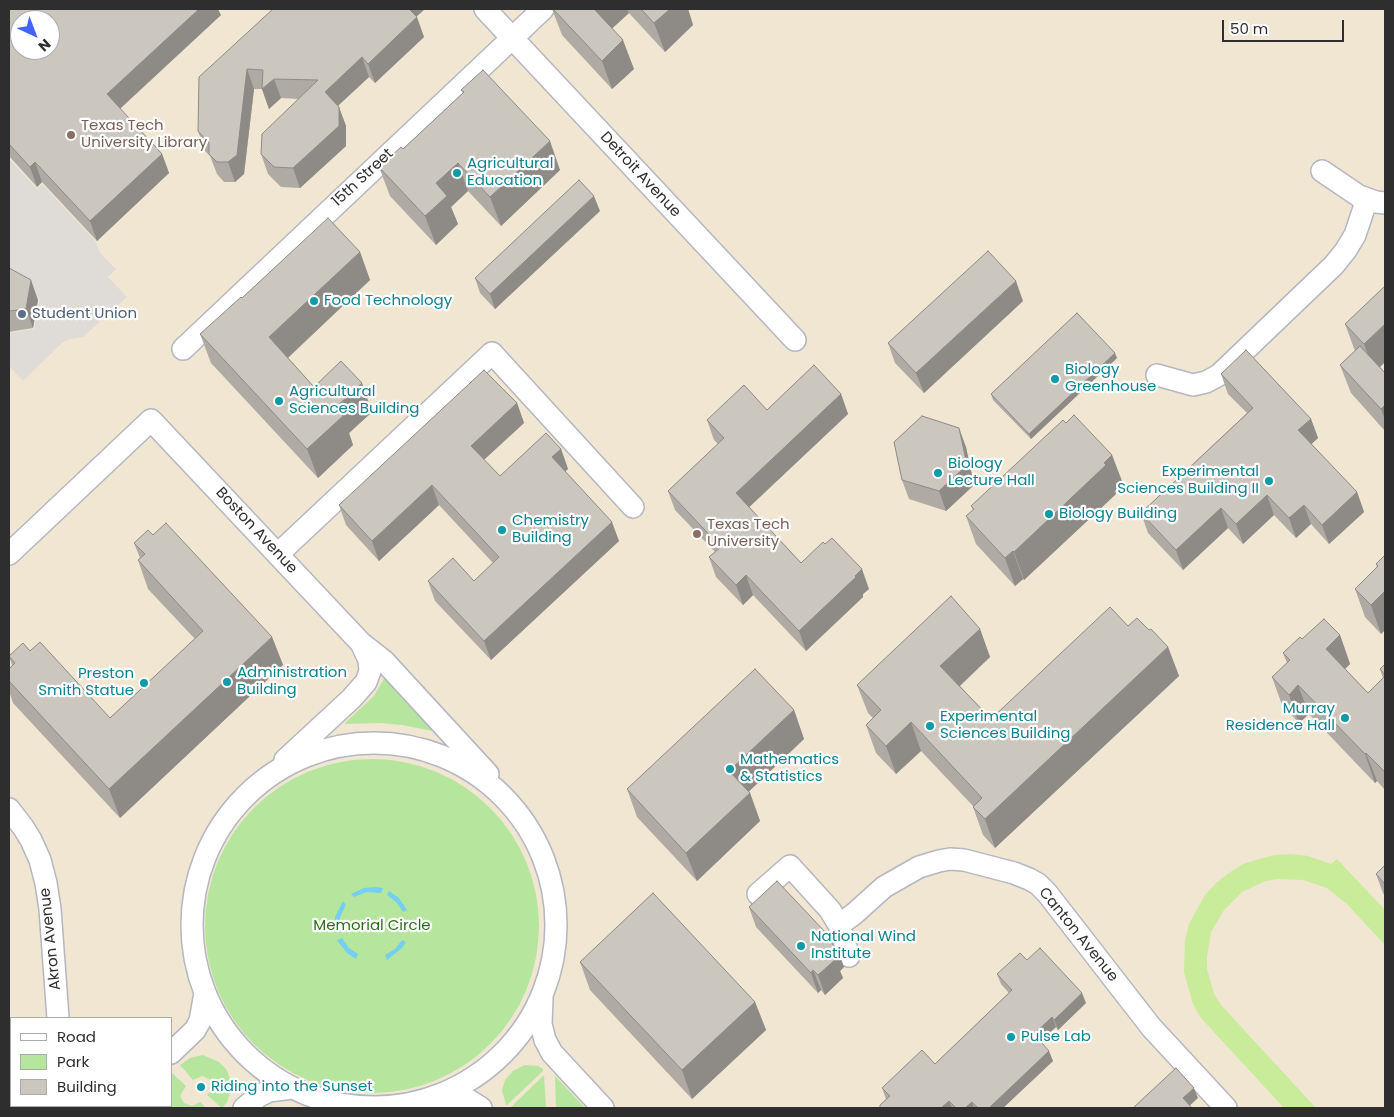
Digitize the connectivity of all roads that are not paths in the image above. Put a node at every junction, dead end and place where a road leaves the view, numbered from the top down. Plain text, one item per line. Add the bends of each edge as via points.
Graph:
1 (485, 9) edge
2 (543, 9) edge
3 (512, 38) junction
4 (1322, 171) dead end
5 (1376, 201) edge
6 (795, 340) dead end
7 (183, 349) dead end
8 (1157, 375) dead end
9 (633, 507) dead end
10 (9, 554) edge
11 (278, 554) junction
12 (361, 643) junction
13 (267, 778) junction
14 (509, 802) junction
15 (9, 809) edge
16 (758, 894) dead end
17 (839, 925) junction
18 (849, 956) dead end
19 (205, 993) junction
20 (542, 996) junction
21 (58, 1017) edge
22 (172, 1052) edge
23 (292, 1088) junction
24 (436, 1097) junction
25 (244, 1108) edge
26 (481, 1108) edge
27 (603, 1108) edge
28 (1226, 1108) edge

1 - 3 street, Detroit Avenue
2 - 3 street, 15th Street
3 - 6 street, Detroit Avenue
3 - 7 street, 15th Street
4 - 5 street via 1340,185
5 - 8 street via 1334,265 1218,375 1193,385
9 - 11 street via 492,353
10 - 11 street, Boston Avenue via 151,420
11 - 12 street, Boston Avenue
12 - 13 street, Boston Avenue via 370,665 366,682
12 - 14 street, Boston Avenue via 384,660 483,766
13 - 14 street via 297,760 331,748 366,743 393,744 419,748 452,760 483,778
13 - 19 street via 229,816 210,846 198,879 192,932 197,968
14 - 20 street via 539,846 555,898 555,951
15 - 21 street, Akron Avenue via 31,840 46,883
16 - 17 street via 790,866 821,899
17 - 18 street
17 - 28 street, Canton Avenue via 884,887 919,867 939,861 964,860 1029,879 1047,893 1151,1027
19 - 22 street via 195,1030
19 - 23 street via 217,1018 238,1047 264,1071
20 - 24 street via 521,1033 497,1059 468,1081
20 - 27 street via 542,1024 552,1053
23 - 24 street via 329,1102 365,1107 401,1105
23 - 25 street via 269,1091
24 - 26 street via 465,1098

